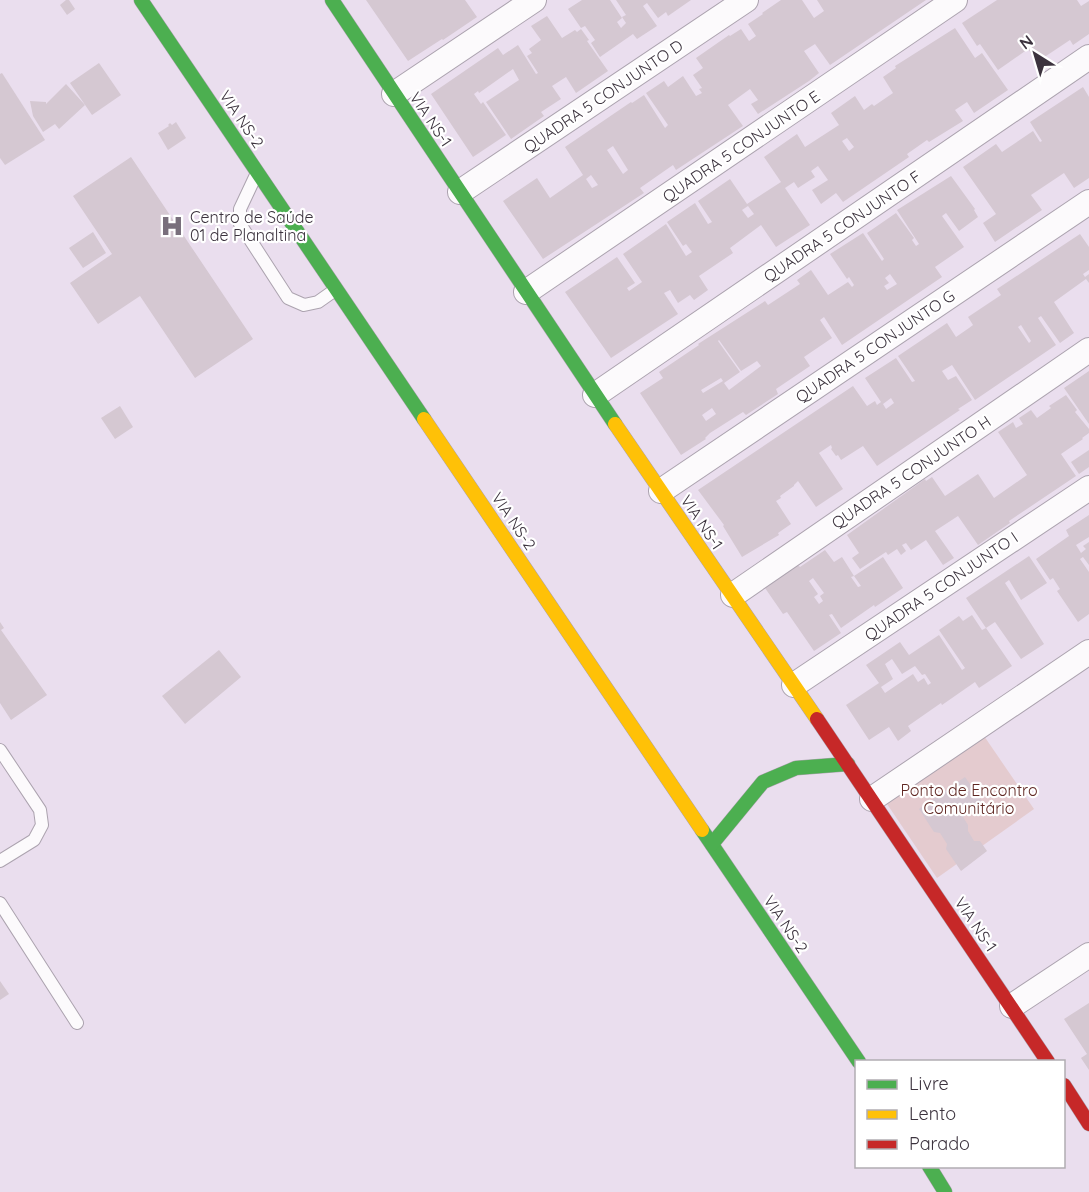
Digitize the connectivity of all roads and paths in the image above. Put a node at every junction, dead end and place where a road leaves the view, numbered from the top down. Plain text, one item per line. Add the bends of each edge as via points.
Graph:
1 (141, 0) edge
2 (332, 0) edge
3 (534, 0) edge
4 (746, 0) edge
5 (955, 0) edge
6 (1089, 57) edge
7 (394, 94) junction
8 (258, 171) junction
9 (460, 192) junction
10 (1089, 202) edge
11 (337, 288) junction
12 (526, 292) junction
13 (1089, 350) edge
14 (595, 395) junction
15 (1089, 488) edge
16 (661, 491) junction
17 (732, 595) junction
18 (1089, 652) edge
19 (794, 685) junction
20 (0, 750) edge
21 (848, 764) junction
22 (872, 799) junction
23 (712, 844) junction
24 (0, 861) edge
25 (0, 903) edge
26 (1089, 955) edge
27 (1012, 1006) junction
28 (77, 1023) dead end
29 (858, 1060) edge
30 (1044, 1060) edge
31 (1065, 1086) edge
32 (1088, 1120) edge
33 (930, 1168) edge
34 (945, 1192) edge

1 - 8 main road, VIA NS-2
2 - 7 main road, VIA NS-1
3 - 7 street
4 - 9 street, QUADRA 5 CONJUNTO D
5 - 12 street, QUADRA 5 CONJUNTO E
6 - 14 street, QUADRA 5 CONJUNTO F
7 - 9 main road, VIA NS-1
8 - 11 main road, VIA NS-2
8 - 11 lane via 240,209 240,224 288,298 304,305 318,302
9 - 12 main road, VIA NS-1
10 - 16 street, QUADRA 5 CONJUNTO G
11 - 23 main road, VIA NS-2
12 - 14 main road, VIA NS-1
13 - 17 street, QUADRA 5 CONJUNTO H
14 - 16 main road, VIA NS-1
15 - 19 street, QUADRA 5 CONJUNTO I
16 - 17 main road, VIA NS-1
17 - 19 main road, VIA NS-1
18 - 22 street
19 - 21 main road, VIA NS-1
20 - 24 lane via 40,810 42,825 34,840
21 - 22 main road, VIA NS-1
21 - 23 main road via 796,768 763,782
22 - 27 main road, VIA NS-1
23 - 29 main road, VIA NS-2
25 - 28 lane
26 - 27 street
27 - 30 main road, VIA NS-1
31 - 32 main road
33 - 34 main road

